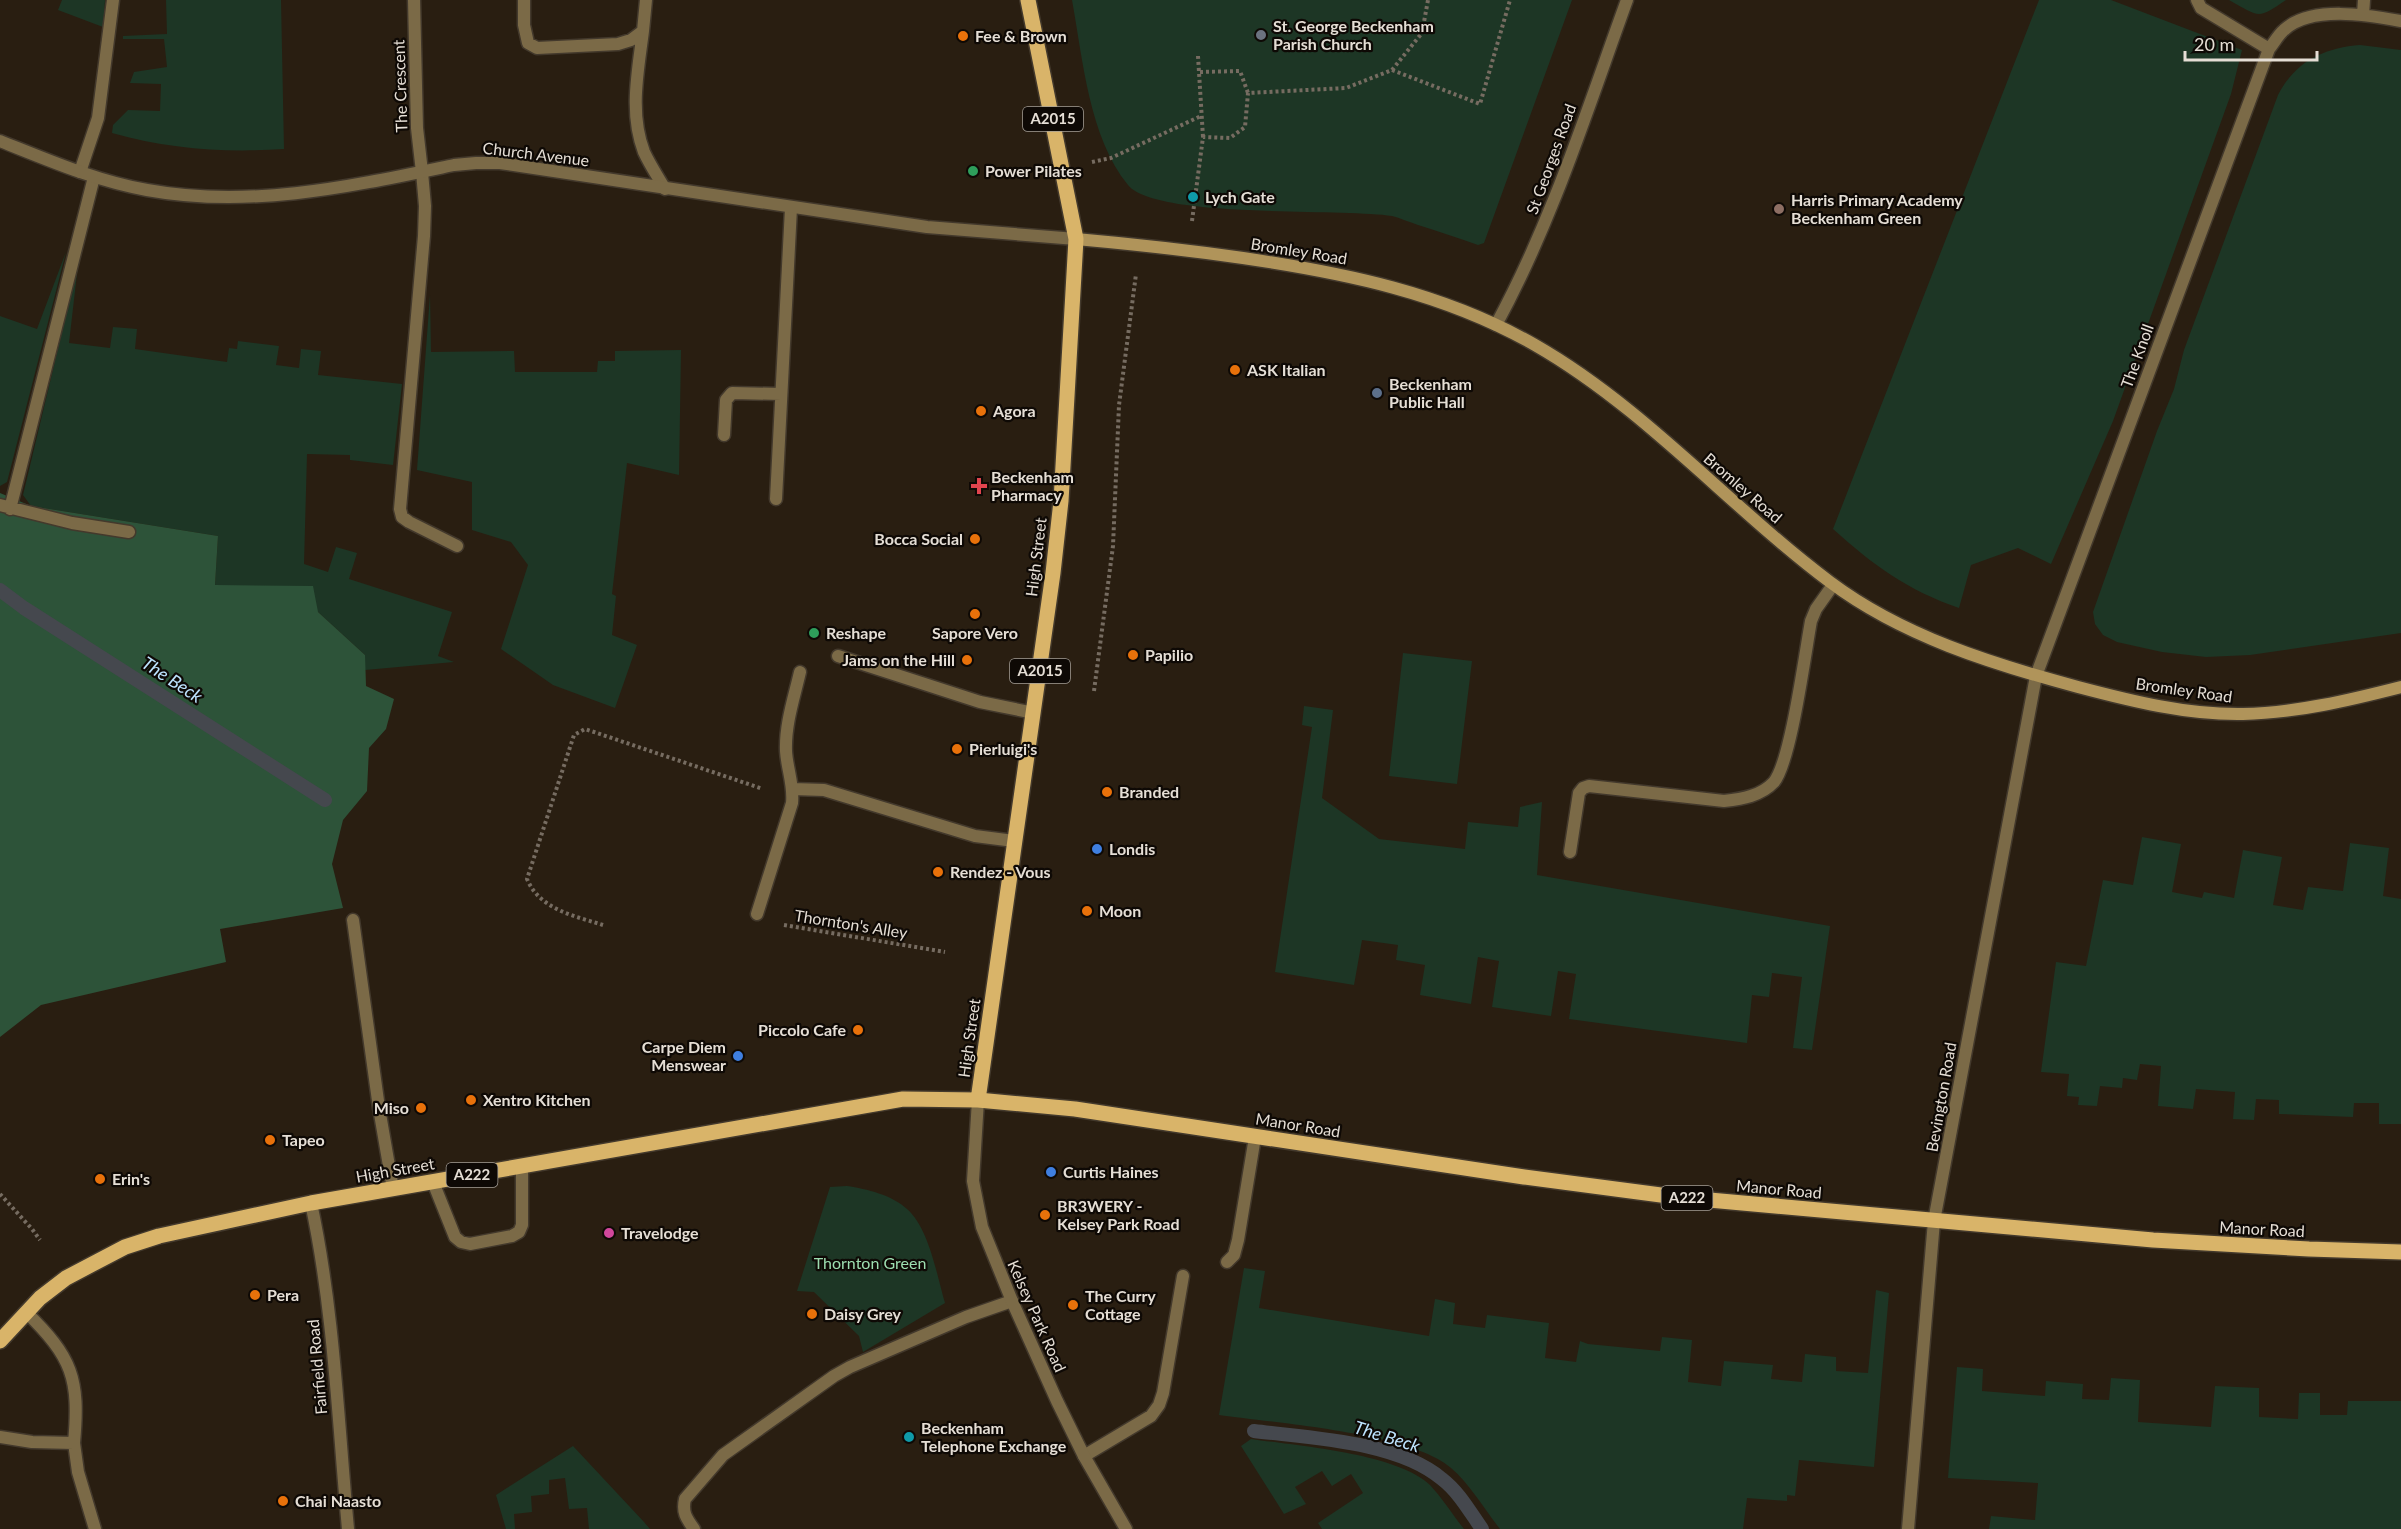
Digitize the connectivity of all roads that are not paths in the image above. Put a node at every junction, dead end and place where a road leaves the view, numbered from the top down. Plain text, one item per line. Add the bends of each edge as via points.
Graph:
1 (112, 0) edge
2 (414, 0) edge
3 (524, 0) edge
4 (646, 0) edge
5 (1028, 0) edge
6 (1627, 0) edge
7 (2197, 0) edge
8 (2364, 0) edge
9 (2363, 15) junction
10 (2401, 21) edge
11 (643, 31) junction
12 (2269, 49) junction
13 (0, 141) edge
14 (80, 172) junction
15 (422, 172) junction
16 (94, 177) junction
17 (665, 189) junction
18 (791, 208) junction
19 (1076, 239) junction
20 (1496, 325) junction
21 (781, 394) junction
22 (724, 435) dead end
23 (776, 499) dead end
24 (5, 507) edge
25 (129, 532) dead end
26 (457, 546) dead end
27 (1833, 585) junction
28 (838, 656) dead end
29 (800, 672) dead end
30 (2036, 676) junction
31 (2401, 687) edge
32 (1034, 713) junction
33 (793, 789) junction
34 (1014, 841) junction
35 (1570, 852) dead end
36 (757, 914) road end
37 (353, 921) dead end
38 (978, 1100) junction
39 (1255, 1137) junction
40 (522, 1166) junction
41 (433, 1182) junction
42 (393, 1189) junction
43 (311, 1203) junction
44 (1934, 1221) junction
45 (2401, 1252) edge
46 (1227, 1262) dead end
47 (1183, 1276) dead end
48 (1012, 1301) junction
49 (26, 1312) junction
50 (0, 1341) edge
51 (0, 1437) edge
52 (74, 1443) junction
53 (1084, 1456) junction
54 (95, 1529) edge
55 (348, 1529) edge
56 (694, 1529) edge
57 (1126, 1529) edge
58 (1908, 1529) edge

1 - 14 street via 102,98
2 - 15 street, The Crescent via 417,134
3 - 11 street via 528,43 537,48 618,44
4 - 11 street
5 - 19 main road, High Street / A2015
6 - 20 street, St Georges Road via 1550,211 1522,278
7 - 12 street via 2201,8
8 - 9 street
9 - 10 street, The Knoll
9 - 12 street, The Knoll via 2333,14 2302,20 2284,30
11 - 17 street via 635,94 639,135
12 - 30 street, The Knoll
13 - 14 street, Church Avenue
14 - 16 street, Church Avenue
15 - 16 street, Church Avenue via 321,191 229,198 147,191
15 - 17 street, Church Avenue via 500,163
15 - 26 street, The Crescent via 424,236 400,509 409,522
16 - 24 street
17 - 18 street, Church Avenue
18 - 19 street, Church Avenue via 927,227
18 - 21 street
19 - 20 main road, Bromley Road via 1140,244 1337,273 1382,283
19 - 32 main road, High Street / A2015 via 1060,501
20 - 27 main road, Bromley Road via 1595,385
21 - 22 street via 732,393 726,400
21 - 23 street
24 - 25 street
27 - 30 main road, Bromley Road via 1868,607 1946,645
27 - 35 street via 1811,621 1785,758 1773,782 1746,799 1724,801 1583,788
28 - 32 street via 980,702
29 - 33 street via 787,726 786,752
30 - 31 main road, Bromley Road via 2160,706 2242,714 2283,711
30 - 44 street, Bevington Road
32 - 34 main road, High Street / A2015
33 - 34 street via 824,790 965,834
33 - 36 street
34 - 38 main road, High Street / A2015
37 - 42 street
38 - 39 main road, Manor Road / A222 via 1075,1109
38 - 40 main road, High Street / A222 via 878,1102
38 - 48 street, Kelsey Park Road via 973,1157 976,1203
39 - 44 main road, Manor Road / A222 via 1676,1197
39 - 46 street via 1238,1240 1234,1255
40 - 41 main road, High Street / A222
40 - 41 street via 519,1232 470,1244 455,1237
41 - 42 main road, High Street / A222
42 - 43 main road, High Street / A222
43 - 49 main road, High Street / A222 via 204,1224 125,1247 66,1278
43 - 55 street, Fairfield Road via 326,1292
44 - 45 main road, Manor Road / A222 via 2164,1241
44 - 58 street, Bevington Road
47 - 53 street via 1159,1406 1151,1416
48 - 53 street, Kelsey Park Road
48 - 56 street via 850,1367 723,1455 685,1499 685,1516
49 - 50 main road, High Street / A222
49 - 52 street via 65,1356 76,1397
51 - 52 street
52 - 54 street
53 - 57 street, Kelsey Park Road

